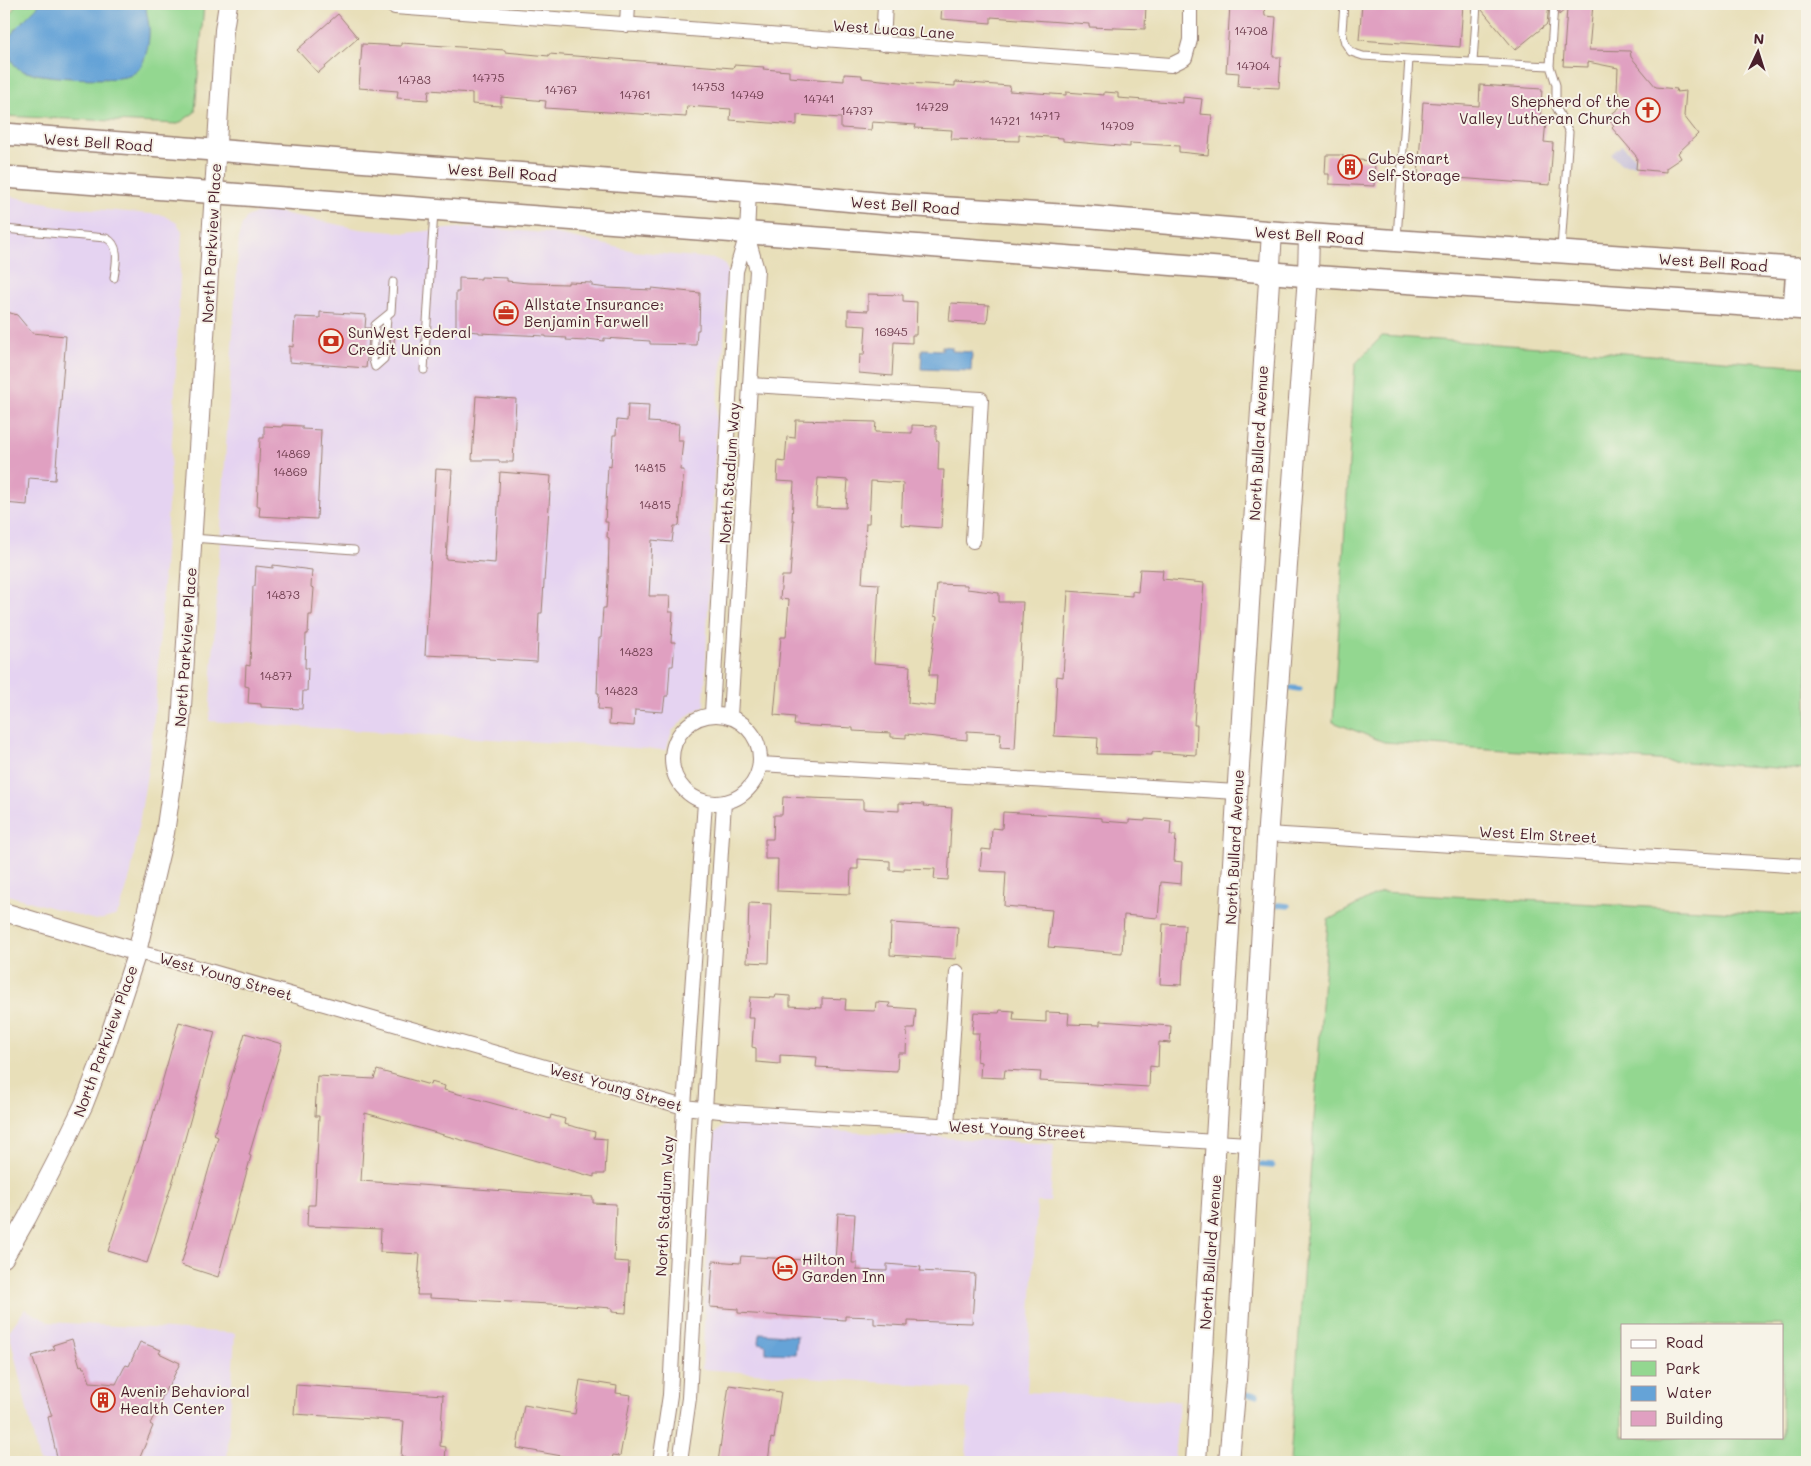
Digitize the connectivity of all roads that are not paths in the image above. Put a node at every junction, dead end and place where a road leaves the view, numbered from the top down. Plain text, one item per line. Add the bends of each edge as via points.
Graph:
1 (228, 4) edge
2 (390, 4) edge
3 (628, 4) edge
4 (885, 4) edge
5 (1190, 4) edge
6 (1344, 4) edge
7 (1477, 4) edge
8 (1554, 4) edge
9 (627, 25) junction
10 (883, 44) junction
11 (1409, 59) junction
12 (1473, 62) junction
13 (1550, 66) junction
14 (4, 134) edge
15 (216, 150) junction
16 (4, 178) edge
17 (749, 191) junction
18 (213, 193) junction
19 (434, 211) junction
20 (4, 229) edge
21 (1272, 232) junction
22 (747, 234) junction
23 (1309, 234) junction
24 (1397, 240) junction
25 (1561, 252) junction
26 (1802, 269) edge
27 (1268, 272) junction
28 (1308, 276) junction
29 (114, 278) dead end
30 (393, 282) dead end
31 (1801, 308) edge
32 (387, 317) junction
33 (424, 370) dead end
34 (751, 385) junction
35 (192, 538) junction
36 (973, 541) dead end
37 (354, 550) dead end
38 (712, 714) junction
39 (730, 716) junction
40 (760, 764) junction
41 (1238, 792) junction
42 (705, 802) junction
43 (724, 802) junction
44 (1267, 834) junction
45 (1807, 866) edge
46 (4, 912) edge
47 (137, 952) junction
48 (957, 972) dead end
49 (684, 1107) junction
50 (705, 1109) junction
51 (947, 1125) junction
52 (1216, 1142) junction
53 (1248, 1144) junction
54 (4, 1258) edge
55 (660, 1462) edge
56 (680, 1462) edge
57 (1196, 1462) edge
58 (1229, 1462) edge

1 - 15 street, North Parkview Place
2 - 9 street, West Lucas Lane via 395,7
3 - 9 street
4 - 10 street
5 - 10 street, West Lucas Lane via 1190,40 1185,58 1170,66
6 - 11 lane via 1342,31 1351,52 1362,56
7 - 12 lane
8 - 13 lane
9 - 10 street, West Lucas Lane
11 - 12 lane
11 - 24 lane
12 - 13 lane
13 - 25 lane via 1556,85 1556,107 1569,132
14 - 15 main road, West Bell Road
15 - 17 main road, West Bell Road
15 - 18 street, North Parkview Place
16 - 18 main road
17 - 21 main road, West Bell Road
17 - 22 street, North Stadium Way
18 - 19 main road
18 - 35 street, North Parkview Place
19 - 22 main road
19 - 33 lane
20 - 29 lane via 106,238 115,248
21 - 23 main road, West Bell Road
21 - 27 main road, North Bullard Avenue
22 - 27 main road
22 - 34 street, North Stadium Way via 757,270
22 - 38 street, North Stadium Way via 736,271
23 - 24 main road, West Bell Road
23 - 28 main road, North Bullard Avenue
24 - 25 main road, West Bell Road
25 - 26 main road, West Bell Road
26 - 31 main road
27 - 28 main road
27 - 41 main road, North Bullard Avenue
28 - 31 main road
28 - 44 main road, North Bullard Avenue
30 - 32 lane via 391,312
32 - 32 lane via 375,325 373,360 376,367 384,359
34 - 36 street via 981,399
34 - 39 street, North Stadium Way
35 - 37 lane
35 - 47 street, North Parkview Place via 181,723 165,833
38 - 39 street
38 - 42 street via 682,729 672,749 674,774 681,787
39 - 40 street via 752,733 759,746
40 - 41 street
40 - 43 street via 758,776 750,788
41 - 52 main road, North Bullard Avenue
42 - 43 street
42 - 49 street, North Stadium Way
43 - 50 street
44 - 45 street, West Elm Street
44 - 53 main road, North Bullard Avenue
46 - 47 street, West Young Street
47 - 49 street, West Young Street
47 - 54 street, North Parkview Place via 84,1104 32,1210
48 - 51 street
49 - 50 street, West Young Street
49 - 55 street, North Stadium Way via 670,1395
50 - 51 street, West Young Street
50 - 56 street via 689,1398
51 - 52 street, West Young Street
52 - 53 street, West Young Street
52 - 57 main road, North Bullard Avenue
53 - 58 main road, North Bullard Avenue

